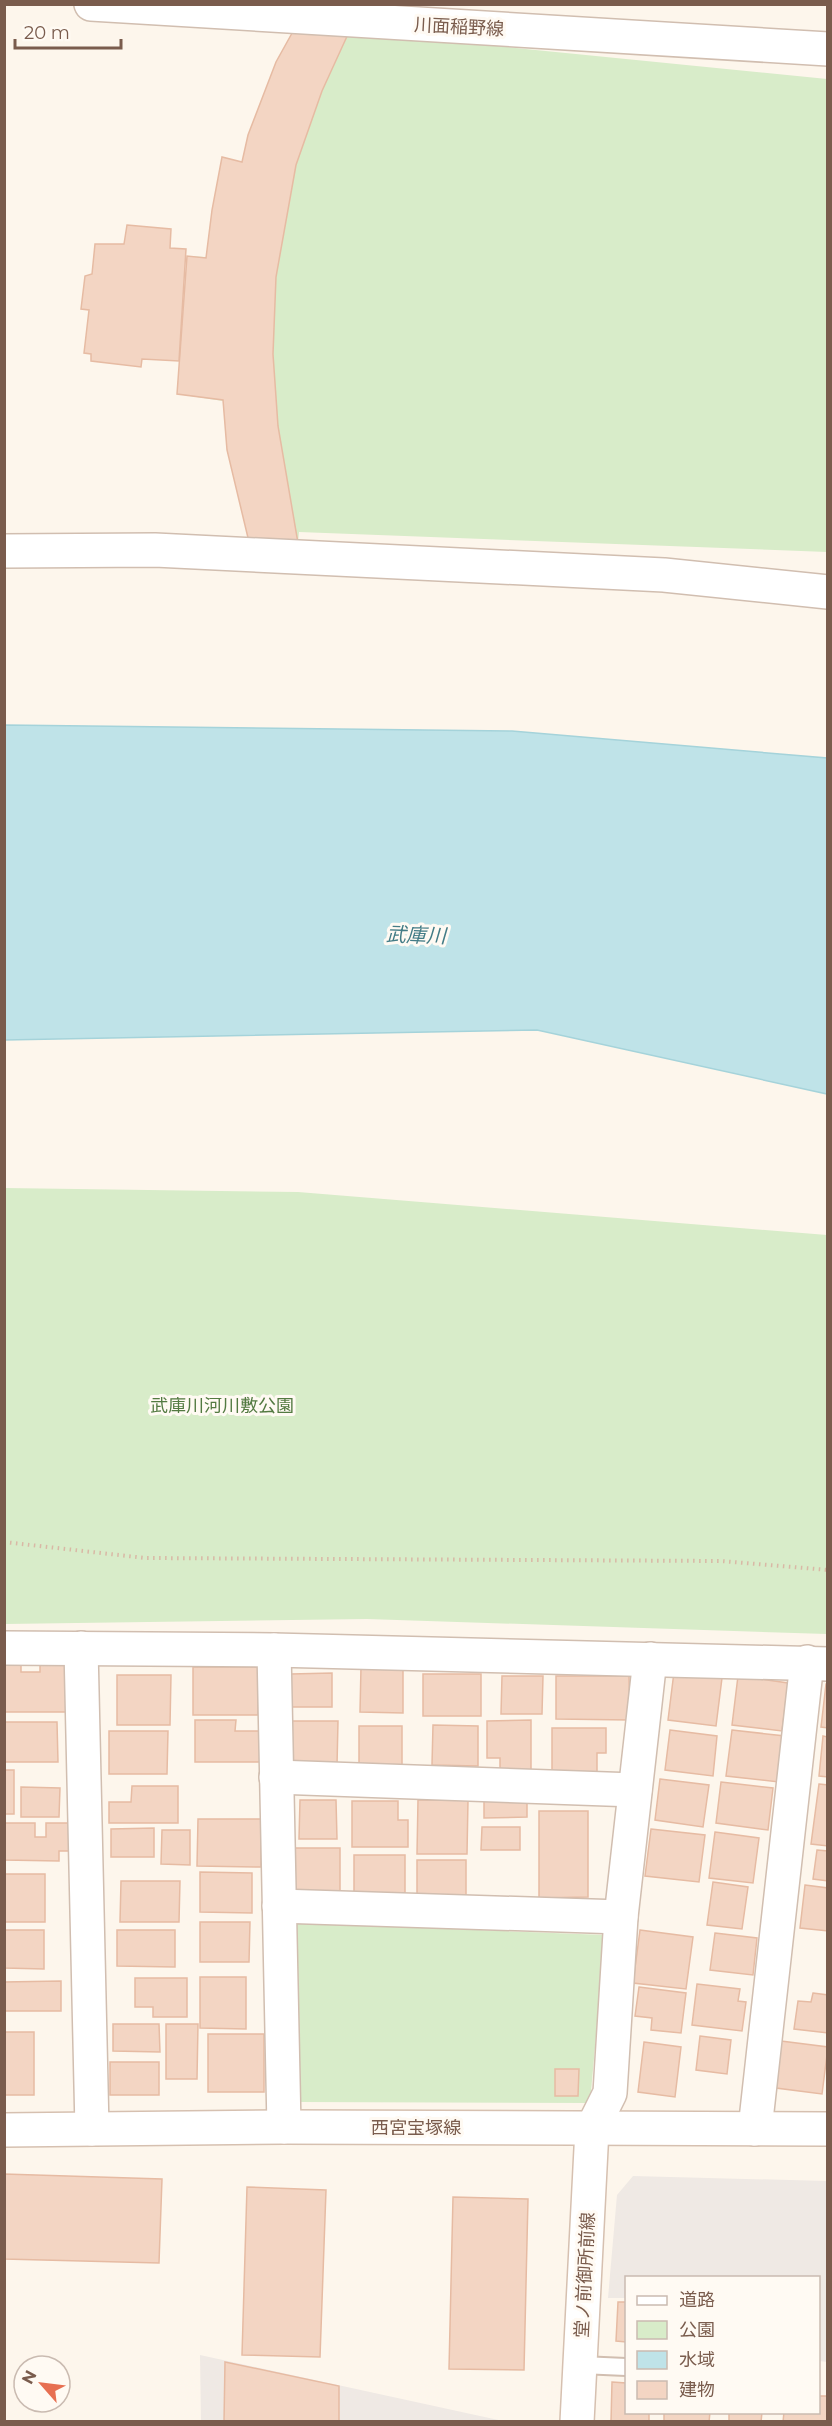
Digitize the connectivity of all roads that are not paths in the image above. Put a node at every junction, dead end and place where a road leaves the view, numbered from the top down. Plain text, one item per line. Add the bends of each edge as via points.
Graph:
1 (90, 4) edge
2 (828, 49) edge
3 (4, 551) edge
4 (828, 592) edge
5 (4, 1648) edge
6 (81, 1648) junction
7 (274, 1650) junction
8 (650, 1659) junction
9 (818, 1663) edge
10 (276, 1777) junction
11 (635, 1790) junction
12 (279, 1906) junction
13 (621, 1917) junction
14 (284, 2127) junction
15 (92, 2129) junction
16 (592, 2129) junction
17 (755, 2129) junction
18 (828, 2129) edge
19 (4, 2130) edge
20 (581, 2364) junction
21 (625, 2367) edge
22 (577, 2421) edge

1 - 2 street, 川面稲野線
3 - 4 street via 156,550 664,575
5 - 6 street
6 - 7 street
6 - 15 street
7 - 8 street
7 - 10 street
8 - 9 street
8 - 11 street
9 - 17 street
10 - 11 street
10 - 12 street
11 - 13 street
12 - 13 street
12 - 14 street
13 - 16 street via 610,2093
14 - 15 street, 西宮宝塚線
14 - 16 street, 西宮宝塚線
15 - 19 street, 西宮宝塚線
16 - 17 street, 西宮宝塚線
16 - 20 street, 堂ノ前御所前線
17 - 18 street, 西宮宝塚線
20 - 21 lane
20 - 22 street, 堂ノ前御所前線

